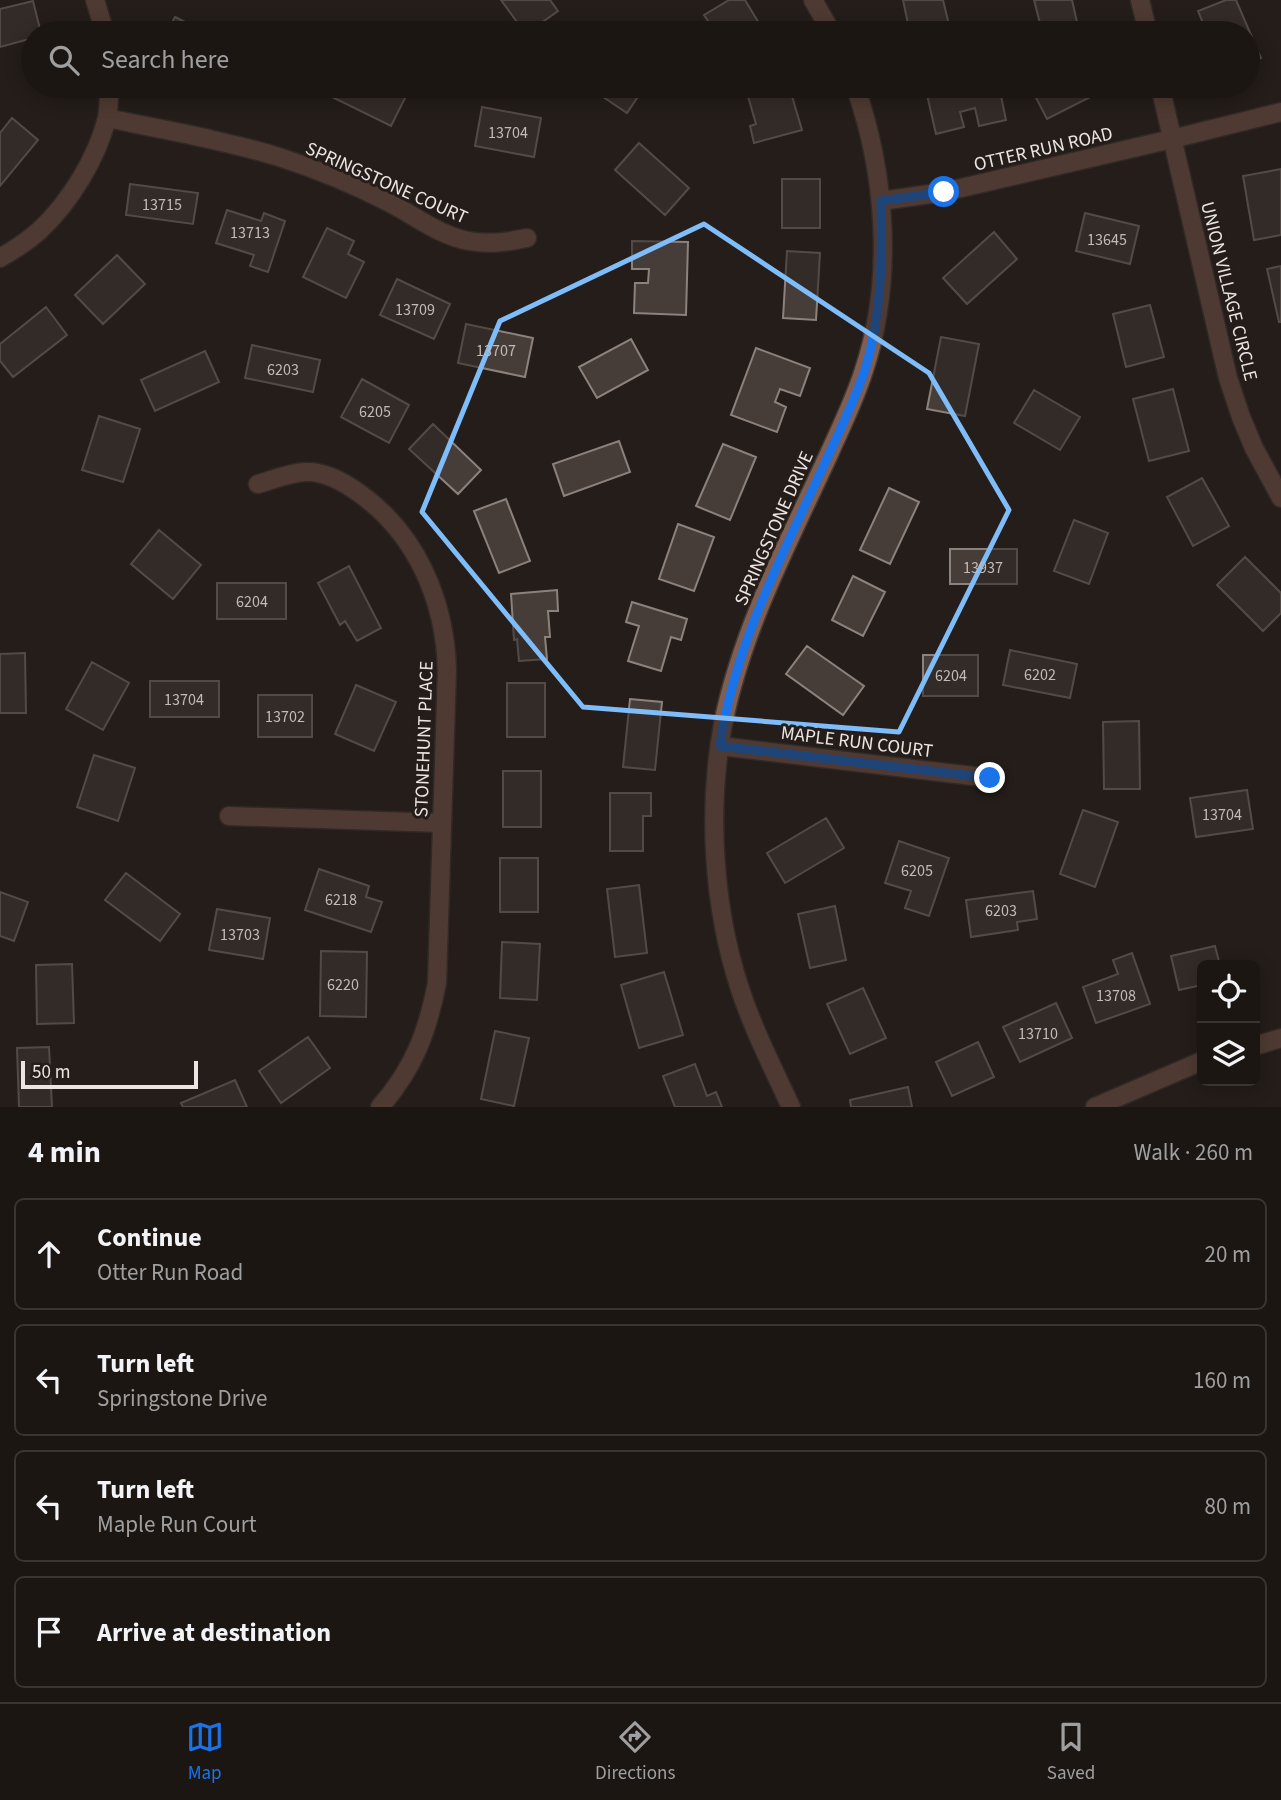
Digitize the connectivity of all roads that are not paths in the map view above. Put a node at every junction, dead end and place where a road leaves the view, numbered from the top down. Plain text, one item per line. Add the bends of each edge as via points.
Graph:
1 (95, 0) edge
2 (813, 0) edge
3 (1140, 0) edge
4 (101, 21) edge
5 (825, 21) edge
6 (1145, 21) edge
7 (109, 98) edge
8 (859, 98) edge
9 (1163, 98) edge
10 (1281, 112) edge
11 (107, 118) junction
12 (1172, 139) junction
13 (881, 201) junction
14 (527, 238) dead end
15 (0, 258) edge
16 (258, 484) dead end
17 (1281, 498) edge
18 (720, 746) junction
19 (990, 778) dead end
20 (229, 816) dead end
21 (441, 824) junction
22 (1281, 1038) edge
23 (1260, 1044) edge
24 (1197, 1063) edge
25 (380, 1107) edge
26 (791, 1107) edge
27 (1095, 1107) edge

1 - 4 street
2 - 5 street
3 - 6 street
7 - 11 street
8 - 13 street, SPRINGSTONE DRIVE
9 - 12 street, UNION VILLAGE CIRCLE
10 - 12 street, OTTER RUN ROAD
11 - 14 street, SPRINGSTONE COURT via 280,158 342,181 467,241 494,244
11 - 15 street via 93,156 69,197 40,230
12 - 13 street, OTTER RUN ROAD via 944,192
12 - 17 street, UNION VILLAGE CIRCLE via 1228,377 1254,448
13 - 18 street, SPRINGSTONE DRIVE via 881,287 864,371 757,611 732,688
16 - 21 street, STONEHUNT PLACE via 305,472 345,483 388,517 420,561 438,603 446,649
18 - 19 street, MAPLE RUN COURT
18 - 26 street, SPRINGSTONE DRIVE via 714,841 727,946 755,1029
20 - 21 street
21 - 25 street, STONEHUNT PLACE via 437,983 430,1018 405,1075
22 - 23 street
24 - 27 street

